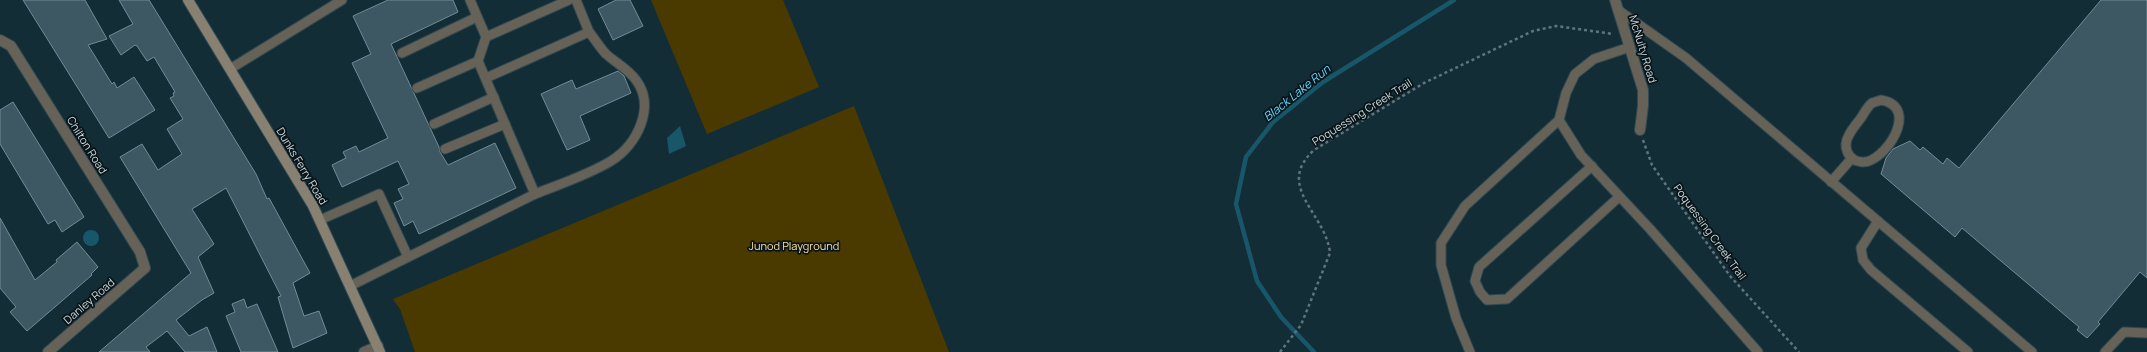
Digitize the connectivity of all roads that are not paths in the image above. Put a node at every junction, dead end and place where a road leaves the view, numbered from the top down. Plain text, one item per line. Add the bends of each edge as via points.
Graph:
1 (188, 0) edge
2 (342, 0) edge
3 (470, 0) edge
4 (569, 0) edge
5 (576, 0) edge
6 (1615, 0) edge
7 (1618, 10) junction
8 (477, 17) junction
9 (589, 32) junction
10 (486, 37) junction
11 (0, 40) edge
12 (1630, 47) junction
13 (402, 52) dead end
14 (478, 61) junction
15 (230, 70) junction
16 (486, 78) junction
17 (417, 88) dead end
18 (494, 97) junction
19 (1558, 120) junction
20 (434, 124) dead end
21 (505, 124) junction
22 (1640, 130) road end
23 (445, 149) dead end
24 (1852, 158) junction
25 (1592, 166) junction
26 (1831, 182) junction
27 (535, 194) junction
28 (1619, 197) junction
29 (320, 220) junction
30 (1878, 221) junction
31 (408, 257) junction
32 (145, 268) joint
33 (350, 286) junction
34 (2147, 333) edge
35 (379, 349) edge
36 (48, 352) edge
37 (364, 352) edge
38 (1470, 352) edge
39 (1758, 352) edge
40 (1968, 352) edge
41 (2032, 352) edge
42 (2105, 352) edge

1 - 15 street, Dunks Ferry Road
2 - 15 lane
3 - 8 lane
4 - 10 lane
5 - 9 lane
6 - 7 street, McNulty Road
7 - 12 street, McNulty Road
7 - 26 lane via 1686,58
8 - 10 lane
8 - 13 lane
9 - 16 lane
9 - 27 lane via 606,54 622,64 636,80 645,97 644,118 631,142 612,161
10 - 14 lane
11 - 32 street, Chilton Road via 11,46 140,252
12 - 19 lane via 1594,60 1575,74
12 - 22 street, McNulty Road via 1643,90
14 - 16 lane
14 - 17 lane
15 - 29 street, Dunks Ferry Road
16 - 18 lane
18 - 20 lane
18 - 21 lane
19 - 25 lane via 1581,155
19 - 38 lane via 1465,206 1441,243 1441,266 1456,318
21 - 23 lane
21 - 27 lane
24 - 24 lane via 1855,162 1866,163 1876,158 1898,131 1900,120 1896,108 1890,101 1881,100 1871,104 1848,136 1846,147 1848,155
24 - 26 lane
25 - 28 lane
25 - 28 lane via 1479,267 1475,282 1480,292 1487,300 1507,299
26 - 30 lane
27 - 31 lane
28 - 39 lane
29 - 31 lane via 378,194
29 - 33 street, Dunks Ferry Road
30 - 40 lane via 1860,248 1863,260 1871,270
30 - 41 lane
31 - 33 lane
32 - 36 street, Danley Road
33 - 35 street, Dunks Ferry Road
34 - 42 lane via 2124,332
35 - 37 street

